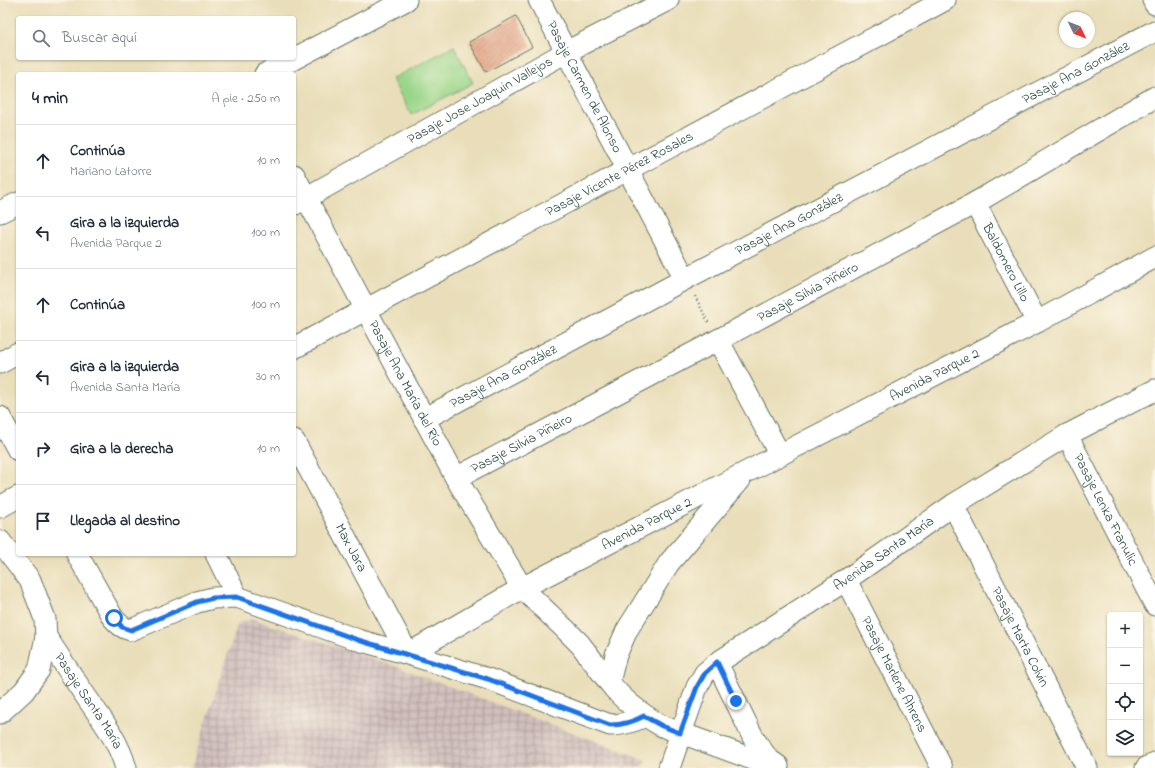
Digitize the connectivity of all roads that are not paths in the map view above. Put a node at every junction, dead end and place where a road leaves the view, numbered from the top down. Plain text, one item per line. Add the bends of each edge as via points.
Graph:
1 (406, 0) edge
2 (539, 0) edge
3 (668, 0) edge
4 (945, 0) edge
5 (1153, 0) edge
6 (1155, 4) edge
7 (1155, 32) edge
8 (566, 52) junction
9 (296, 57) edge
10 (291, 60) edge
11 (268, 72) edge
12 (1155, 97) edge
13 (627, 170) junction
14 (296, 184) edge
15 (300, 201) edge
16 (974, 203) junction
17 (16, 204) edge
18 (0, 212) edge
19 (1155, 257) edge
20 (685, 279) junction
21 (366, 310) junction
22 (1037, 322) junction
23 (718, 340) junction
24 (296, 347) edge
25 (16, 354) edge
26 (0, 363) edge
27 (1155, 390) edge
28 (0, 417) edge
29 (424, 419) junction
30 (1067, 435) junction
31 (296, 445) edge
32 (16, 446) edge
33 (780, 455) junction
34 (746, 473) junction
35 (456, 478) junction
36 (16, 498) edge
37 (953, 506) junction
38 (0, 507) edge
39 (0, 541) edge
40 (78, 556) edge
41 (217, 556) edge
42 (1147, 569) edge
43 (846, 580) junction
44 (522, 588) junction
45 (237, 597) junction
46 (1155, 605) edge
47 (46, 637) junction
48 (408, 654) junction
49 (717, 662) junction
50 (609, 682) junction
51 (0, 713) edge
52 (644, 716) junction
53 (680, 733) junction
54 (1155, 763) edge
55 (126, 768) edge
56 (669, 768) edge
57 (778, 768) edge
58 (942, 768) edge
59 (1087, 768) edge
60 (1146, 768) edge

1 - 9 street
2 - 8 street, Pasaje Carmen de Alonso
3 - 8 street, Pasaje Jose Joaquin Vallejos
4 - 13 street, Pasaje Vicente Pérez Rosales
5 - 6 street
7 - 20 street, Pasaje Ana González
8 - 13 street, Pasaje Carmen de Alonso
8 - 15 street, Pasaje Jose Joaquin Vallejos
10 - 11 street
12 - 16 street, Pasaje Silvia Piñeiro
13 - 20 street, Pasaje Carmen de Alonso
13 - 21 street, Pasaje Vicente Pérez Rosales
14 - 15 street, Pasaje Ana María del Río
15 - 21 street, Pasaje Ana María del Río
16 - 22 street, Baldomero Lillo
16 - 23 street, Pasaje Silvia Piñeiro
17 - 18 street
19 - 22 street, Avenida Parque 2
20 - 29 street, Pasaje Ana González
21 - 24 street, Pasaje Vicente Pérez Rosales
21 - 29 street, Pasaje Ana María del Río
22 - 33 street, Avenida Parque 2
23 - 33 street
23 - 35 street, Pasaje Silvia Piñeiro
25 - 26 street
27 - 30 street, Avenida Santa María
28 - 32 street
29 - 35 street, Pasaje Ana María del Río
30 - 37 street, Avenida Santa María
30 - 42 street, Pasaje Lenka Franulic
31 - 48 street, Max Jara
33 - 34 street, Avenida Parque 2
34 - 44 street, Avenida Parque 2
34 - 50 street via 669,563 627,630 616,655
35 - 44 street, Pasaje Ana María del Río
36 - 38 street
37 - 43 street, Avenida Santa María
37 - 59 street, Pasaje Marta Colvin
39 - 47 street via 30,580 45,619
40 - 45 street via 114,618 122,627 131,630 197,602
41 - 45 street
42 - 46 street, Pasaje Lenka Franulic
43 - 49 street, Avenida Santa María
43 - 58 street, Pasaje Marlene Ahrens
44 - 48 street, Avenida Parque 2
44 - 50 street, Pasaje Ana María del Río via 580,644
45 - 48 street via 358,640
47 - 51 street via 39,670 24,691
47 - 55 street, Pasaje Santa María via 107,726
48 - 52 street via 488,679 610,725 621,725
49 - 53 street, Avenida Santa María via 705,673 697,687
49 - 57 street via 754,739
50 - 52 street, Pasaje Ana María del Río via 616,692
52 - 53 street, Pasaje Ana María del Río
53 - 56 street, Avenida Santa María
53 - 57 street, Pasaje Ana María del Río
54 - 60 street

